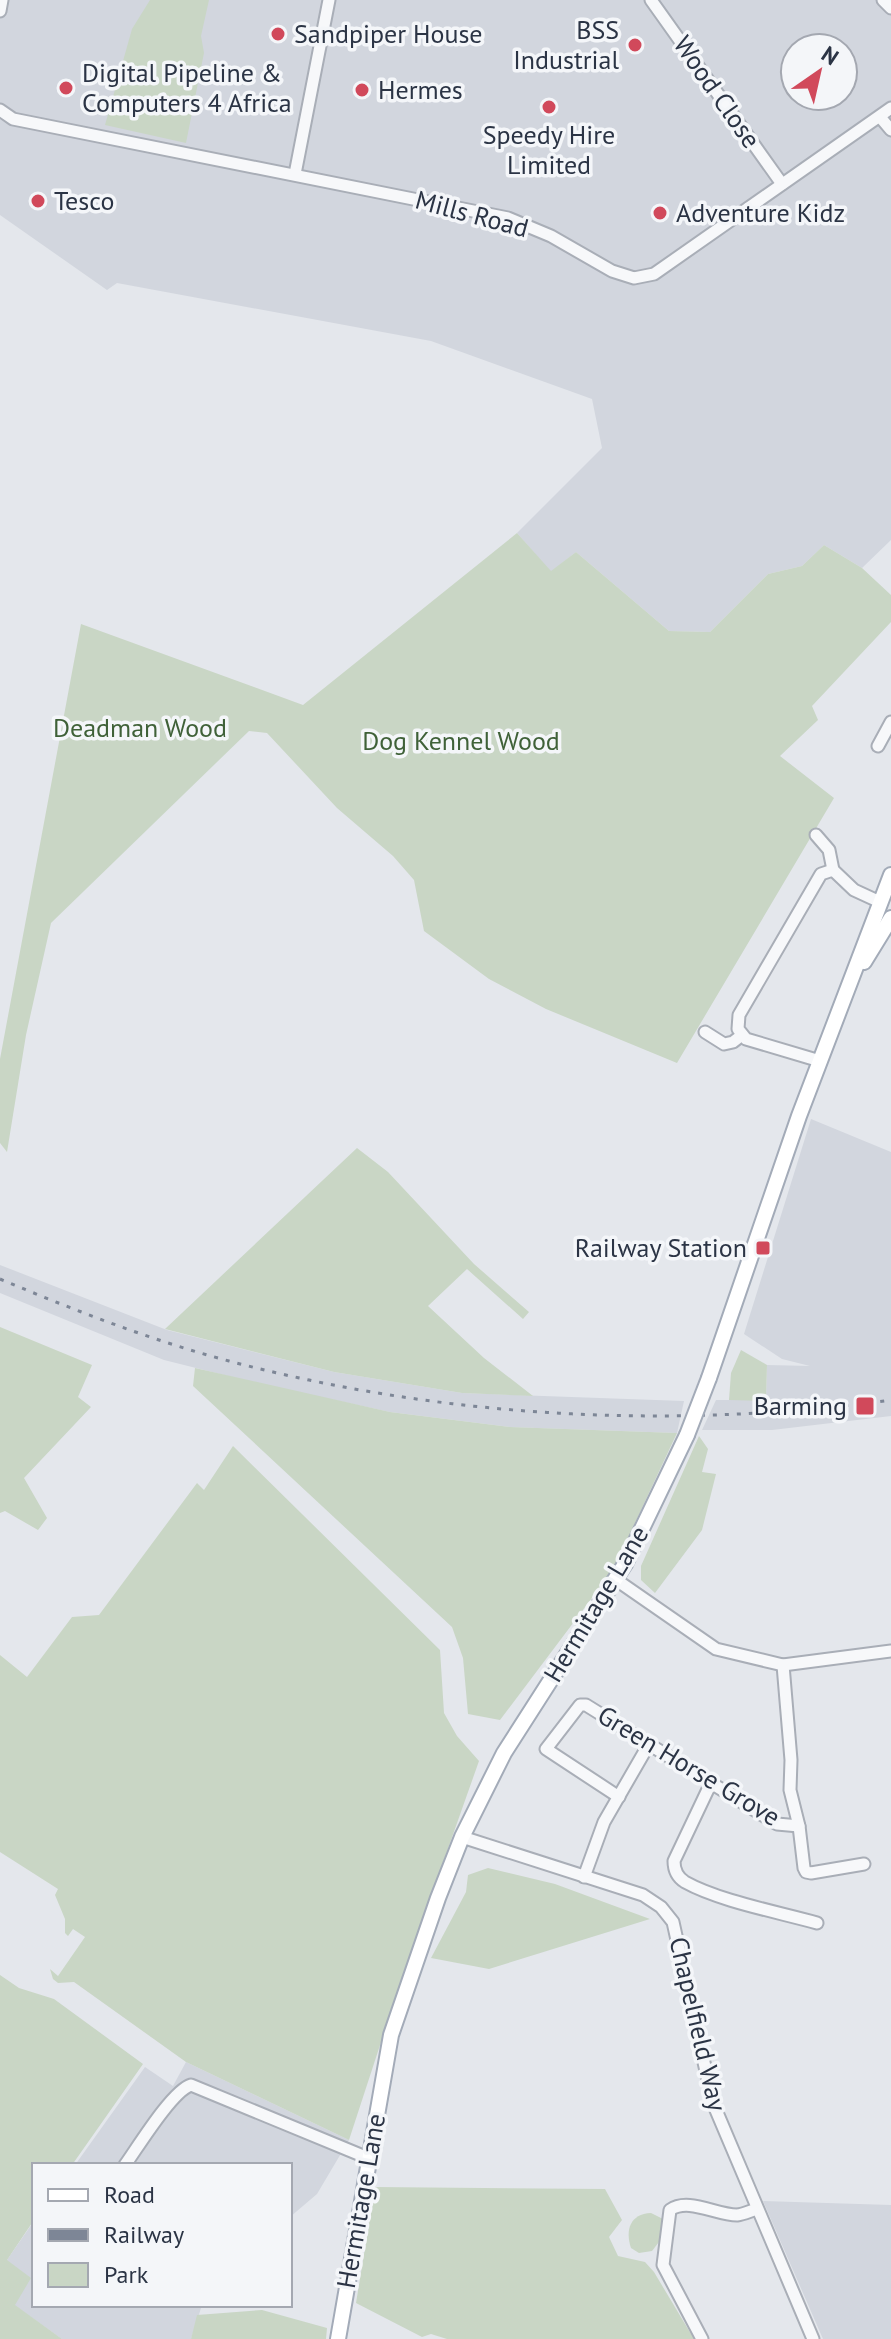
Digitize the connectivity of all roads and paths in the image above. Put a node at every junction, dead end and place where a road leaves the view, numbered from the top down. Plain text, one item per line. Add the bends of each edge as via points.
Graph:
1 (2, 0) edge
2 (329, 0) edge
3 (651, 0) edge
4 (0, 11) edge
5 (891, 108) edge
6 (0, 110) edge
7 (880, 117) junction
8 (891, 130) edge
9 (295, 174) junction
10 (782, 184) junction
11 (891, 722) edge
12 (878, 746) dead end
13 (816, 835) dead end
14 (833, 870) junction
15 (891, 875) edge
16 (880, 902) junction
17 (891, 918) edge
18 (846, 992) junction
19 (705, 1032) dead end
20 (742, 1035) junction
21 (820, 1061) junction
22 (615, 1579) junction
23 (891, 1651) edge
24 (783, 1665) junction
25 (649, 1744) junction
26 (711, 1783) junction
27 (619, 1797) junction
28 (799, 1826) junction
29 (462, 1837) junction
30 (864, 1864) dead end
31 (584, 1877) junction
32 (817, 1923) dead end
33 (368, 2158) junction
34 (126, 2163) edge
35 (757, 2209) junction
36 (338, 2339) edge
37 (702, 2339) edge
38 (813, 2339) edge

1 - 4 street
2 - 9 street
3 - 10 street, Wood Close
5 - 7 street, Mills Road
6 - 9 street, Mills Road via 13,119
7 - 8 street
7 - 10 street, Mills Road
9 - 10 street, Mills Road via 508,218 634,278 654,274
11 - 12 street
13 - 14 street via 834,846
14 - 16 street via 854,890
14 - 20 street via 818,877 739,1015
15 - 16 main road, Hermitage Lane
16 - 18 main road, Hermitage Lane
17 - 18 main road
18 - 21 main road, Hermitage Lane
19 - 20 street via 724,1044
20 - 21 street
21 - 22 main road, Hermitage Lane, bridge via 687,1435
22 - 24 street via 716,1649
22 - 29 main road, Hermitage Lane via 504,1753
23 - 24 street
24 - 28 street via 790,1790
25 - 26 street, Green Horse Grove
25 - 27 street
25 - 27 street, Green Horse Grove via 580,1705 546,1749
26 - 28 street, Green Horse Grove via 777,1824
26 - 32 street via 674,1861 675,1873 682,1881 724,1896
27 - 31 street
28 - 30 street via 806,1872
29 - 31 street, Chapelfield Way
29 - 33 main road, Hermitage Lane via 391,2035
31 - 35 street, Chapelfield Way via 643,1895 673,1922 709,2091
33 - 34 street via 191,2085 155,2121
33 - 36 main road, Hermitage Lane
35 - 37 street via 739,2215 684,2205 670,2210 663,2265
35 - 38 street, Chapelfield Way

